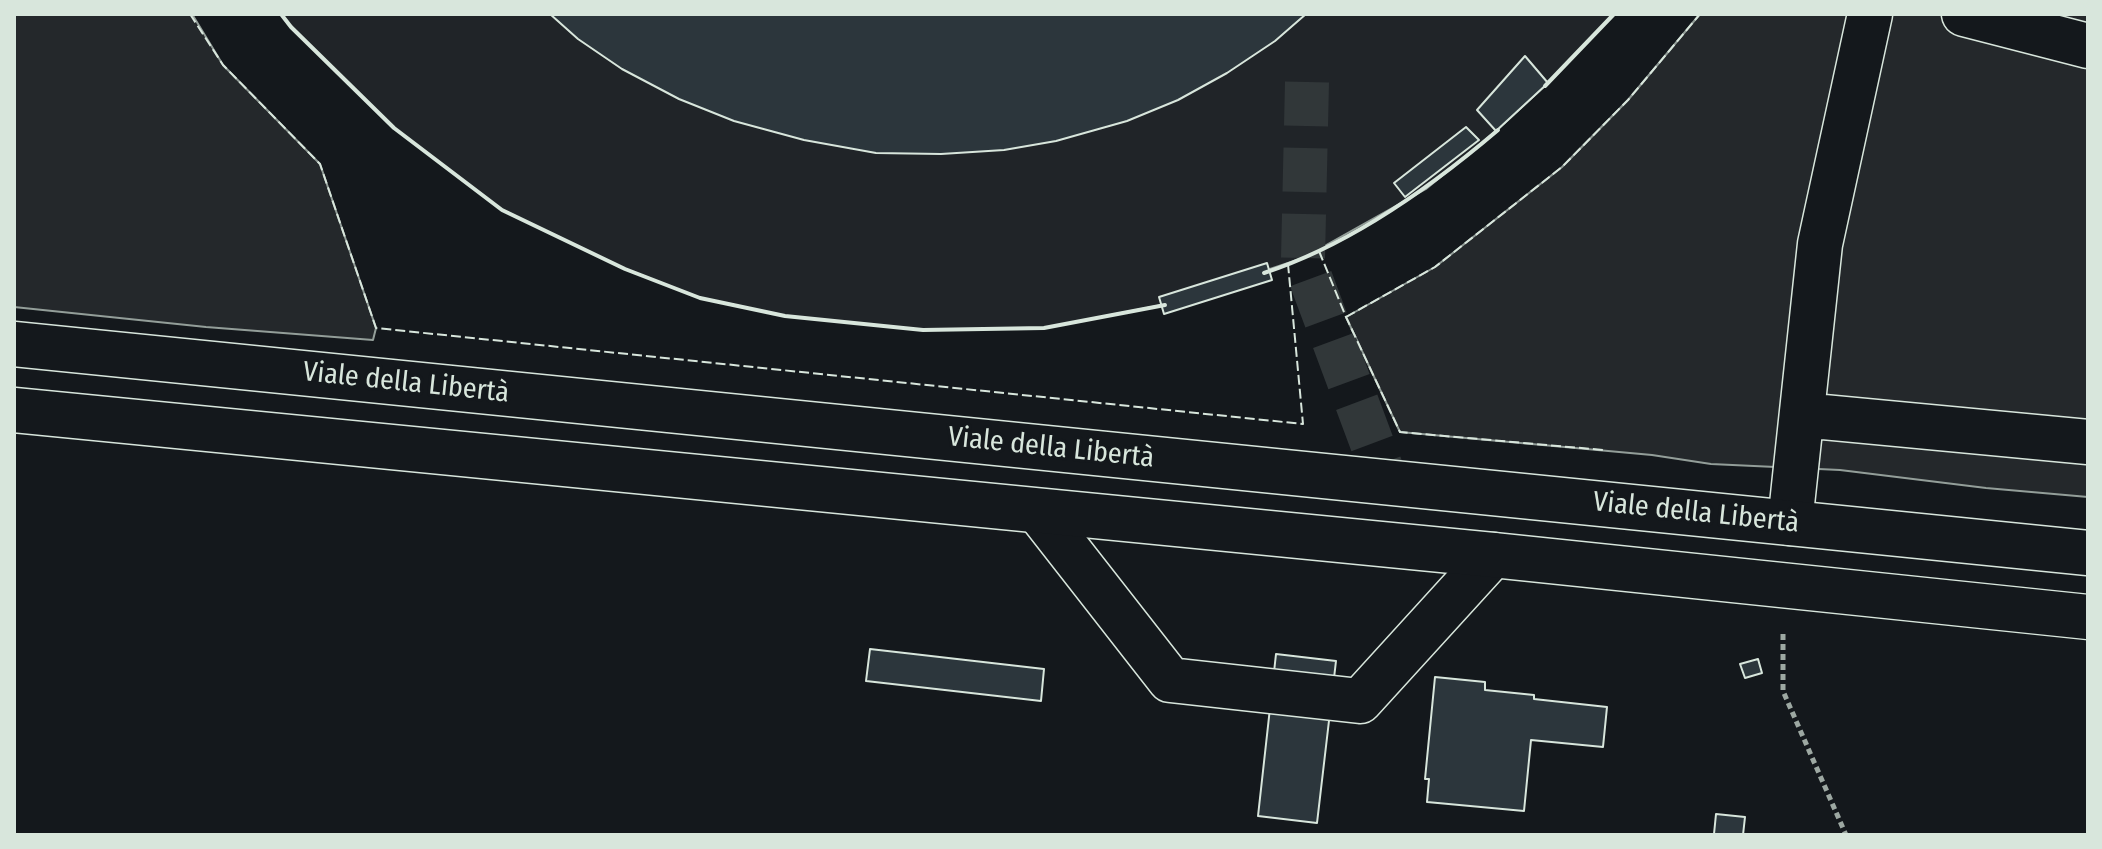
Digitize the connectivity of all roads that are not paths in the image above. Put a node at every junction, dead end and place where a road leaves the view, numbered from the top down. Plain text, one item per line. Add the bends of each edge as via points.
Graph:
1 (1870, 14) edge
2 (1964, 14) edge
3 (2088, 46) edge
4 (14, 344) edge
5 (14, 410) edge
6 (1802, 415) junction
7 (2088, 442) edge
8 (1038, 511) junction
9 (1790, 523) junction
10 (2088, 533) edge
11 (1977, 542) junction
12 (2088, 553) edge
13 (1493, 555) junction
14 (2088, 617) edge

1 - 6 main road via 1820,244
2 - 3 main road
4 - 9 main road, Viale della Libertà
5 - 8 main road
6 - 7 main road
6 - 9 main road
8 - 13 main road
8 - 13 main road via 1170,680 1360,701
9 - 11 main road, Viale della Libertà
10 - 11 main road
11 - 12 main road, Viale della Libertà
13 - 14 main road

